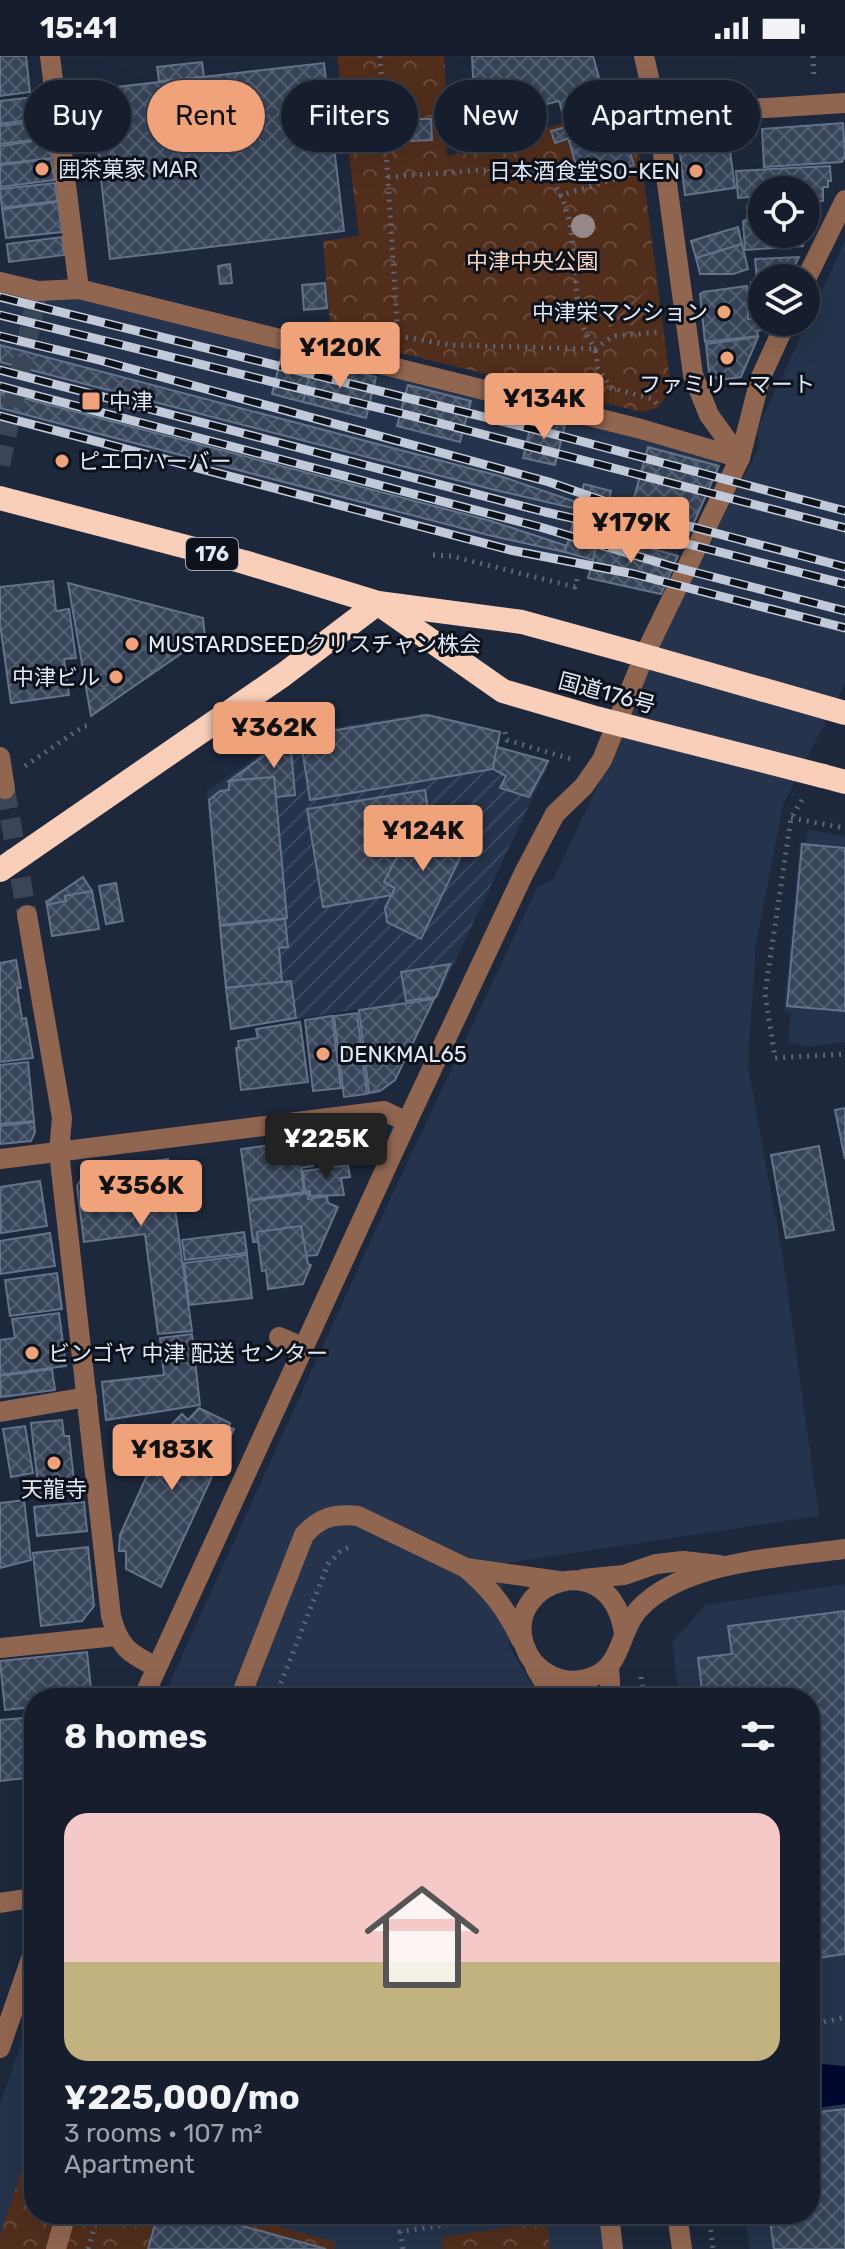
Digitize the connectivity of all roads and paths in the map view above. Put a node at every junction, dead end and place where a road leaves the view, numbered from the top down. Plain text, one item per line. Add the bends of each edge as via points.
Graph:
1 (50, 56) edge
2 (380, 56) edge
3 (644, 56) edge
4 (650, 80) edge
5 (845, 103) edge
6 (760, 108) edge
7 (663, 152) edge
8 (665, 164) junction
9 (388, 177) junction
10 (560, 196) junction
11 (845, 200) edge
12 (813, 264) edge
13 (0, 282) edge
14 (79, 289) junction
15 (686, 329) junction
16 (398, 336) junction
17 (780, 336) edge
18 (595, 349) junction
19 (395, 368) junction
20 (655, 401) dead end
21 (740, 458) junction
22 (0, 498) edge
23 (433, 555) dead end
24 (578, 576) dead end
25 (378, 603) junction
26 (845, 713) edge
27 (92, 725) dead end
28 (505, 732) dead end
29 (0, 757) edge
30 (572, 759) dead end
31 (27, 765) dead end
32 (834, 779) edge
33 (3, 788) edge
34 (845, 828) edge
35 (0, 870) edge
36 (27, 915) tunnel mouth
37 (845, 1054) edge
38 (407, 1122) junction
39 (59, 1152) junction
40 (0, 1159) edge
41 (279, 1337) dead end
42 (303, 1347) junction
43 (87, 1397) junction
44 (0, 1412) edge
45 (353, 1545) dead end
46 (845, 1549) edge
47 (724, 1565) junction
48 (466, 1568) junction
49 (569, 1581) junction
50 (624, 1634) junction
51 (116, 1636) junction
52 (0, 1648) edge
53 (527, 1651) junction
54 (609, 1666) junction
55 (157, 1667) junction
56 (641, 1677) dead end
57 (148, 1688) edge
58 (244, 1688) edge
59 (279, 1688) edge
60 (547, 1688) edge
61 (610, 1688) edge
62 (643, 1688) edge
63 (24, 1899) edge
64 (0, 1903) edge
65 (24, 1979) edge
66 (845, 2017) edge
67 (820, 2025) edge
68 (0, 2048) edge
69 (63, 2224) edge
70 (95, 2224) edge
71 (449, 2224) edge
72 (610, 2224) edge
73 (678, 2224) edge
74 (710, 2224) edge
75 (56, 2249) edge
76 (88, 2249) edge
77 (403, 2249) edge
78 (613, 2249) edge
79 (682, 2249) edge
80 (713, 2249) edge

1 - 14 street
2 - 9 path
3 - 4 street
5 - 6 street
7 - 8 street
8 - 10 path
8 - 15 street
9 - 10 path via 523,167 546,176
9 - 16 path
10 - 18 path via 568,210 581,322
11 - 12 street
13 - 14 street via 38,291
14 - 19 street
15 - 18 path via 613,336
15 - 21 street via 693,375 709,415
16 - 18 path via 450,345
16 - 19 path
17 - 21 street via 760,379
18 - 20 path via 598,368 611,388
19 - 21 street
21 - 38 street via 644,656 598,767 555,814
22 - 25 highway, 国道176号 / 176
23 - 24 path via 575,587
25 - 26 highway, 国道176号 / 176, bridge via 522,622
25 - 32 highway, 国道176号 / 176, bridge via 503,691
25 - 35 highway
27 - 31 path
28 - 30 path via 507,740
29 - 33 street
34 - 37 path via 791,818 765,993 775,1058
36 - 39 street via 62,1118
38 - 39 street via 384,1111
38 - 42 street
39 - 40 street
39 - 43 street
41 - 42 street
42 - 55 street
43 - 44 street
43 - 51 street
45 - 59 path via 328,1564
46 - 47 street
47 - 49 street via 683,1561
47 - 50 street via 660,1591 637,1611
48 - 49 street
48 - 53 street via 510,1615
48 - 58 street via 358,1516 343,1514 315,1522 304,1535
49 - 50 street via 597,1586 612,1598
49 - 53 street via 542,1590 529,1604 522,1623
50 - 54 street
51 - 52 street
51 - 55 street via 137,1658
53 - 54 street via 544,1673 560,1680 595,1677
53 - 60 street
54 - 61 street
55 - 57 street
56 - 62 path
63 - 64 street
65 - 68 street
66 - 67 path
69 - 75 street
70 - 76 path
71 - 77 path via 400,2232
72 - 78 street
73 - 79 street
74 - 80 path

